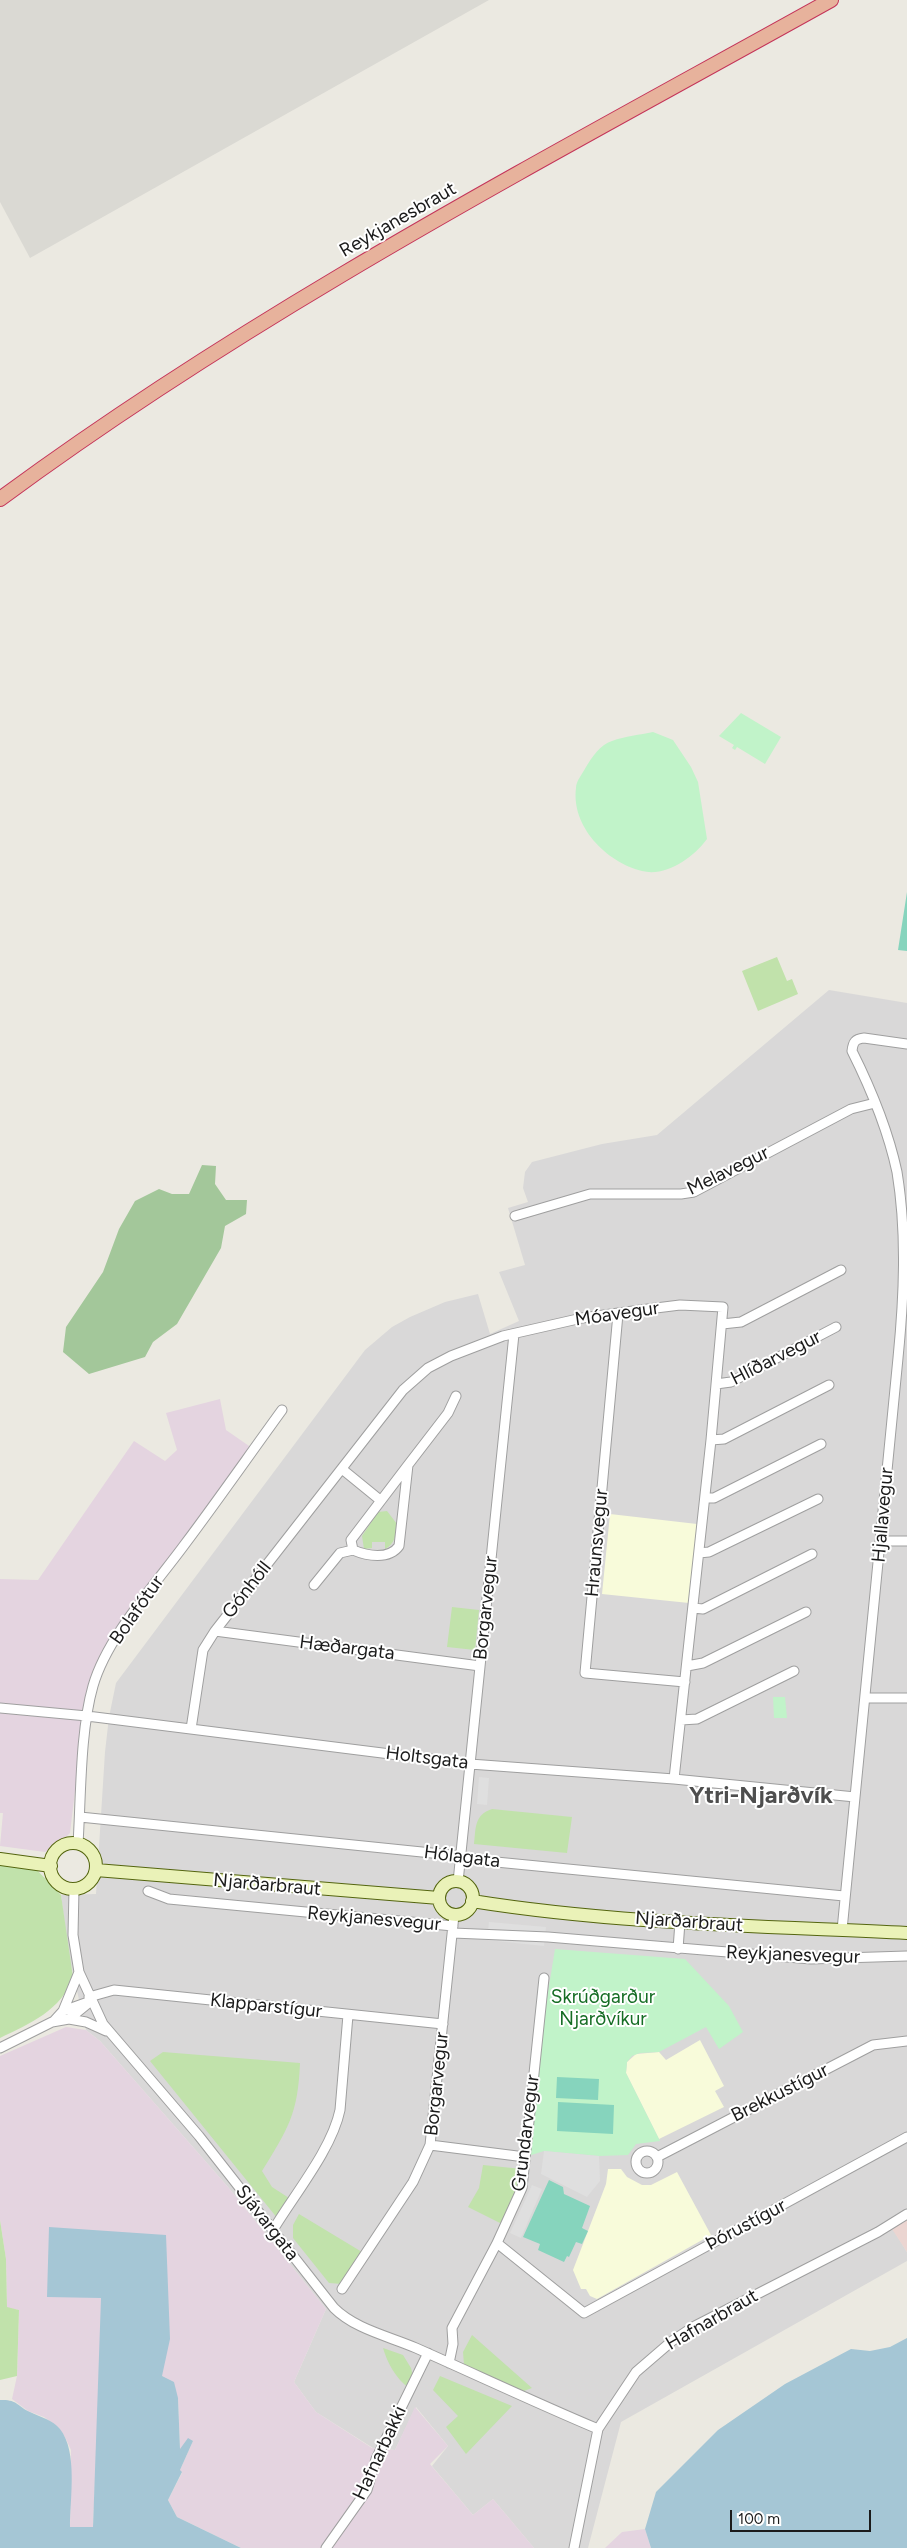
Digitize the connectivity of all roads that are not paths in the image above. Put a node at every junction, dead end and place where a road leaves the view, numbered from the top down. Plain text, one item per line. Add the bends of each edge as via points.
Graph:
1 (831, 0) edge
2 (0, 500) edge
3 (907, 1044) edge
4 (875, 1103) junction
5 (515, 1216) dead end
6 (841, 1270) dead end
7 (722, 1307) joint
8 (618, 1314) junction
9 (722, 1324) junction
10 (836, 1327) dead end
11 (514, 1334) junction
12 (716, 1384) junction
13 (829, 1385) dead end
14 (456, 1396) dead end
15 (282, 1410) dead end
16 (711, 1440) junction
17 (821, 1444) dead end
18 (408, 1465) junction
19 (342, 1470) junction
20 (705, 1498) junction
21 (818, 1499) dead end
22 (380, 1500) junction
23 (881, 1541) junction
24 (907, 1541) edge
25 (353, 1550) junction
26 (699, 1553) junction
27 (812, 1554) dead end
28 (314, 1585) dead end
29 (693, 1608) junction
30 (806, 1612) dead end
31 (215, 1631) junction
32 (480, 1666) junction
33 (687, 1666) junction
34 (794, 1671) dead end
35 (685, 1682) junction
36 (865, 1698) junction
37 (907, 1698) edge
38 (0, 1708) edge
39 (87, 1716) junction
40 (681, 1720) junction
41 (191, 1729) junction
42 (470, 1764) junction
43 (674, 1779) junction
44 (855, 1798) junction
45 (80, 1817) junction
46 (78, 1844) junction
47 (461, 1856) junction
48 (0, 1859) edge
49 (50, 1866) junction
50 (96, 1870) junction
51 (458, 1882) junction
52 (74, 1889) junction
53 (148, 1892) dead end
54 (844, 1896) junction
55 (439, 1898) junction
56 (472, 1901) junction
57 (680, 1922) junction
58 (453, 1925) junction
59 (842, 1930) junction
60 (907, 1933) edge
61 (678, 1949) junction
62 (907, 1956) edge
63 (79, 1972) junction
64 (544, 1978) dead end
65 (90, 1999) junction
66 (66, 2015) junction
67 (348, 2015) junction
68 (443, 2024) junction
69 (110, 2034) junction
70 (907, 2041) edge
71 (0, 2048) edge
72 (907, 2137) edge
73 (430, 2145) junction
74 (525, 2157) junction
75 (657, 2157) dead end
76 (907, 2214) edge
77 (273, 2230) junction
78 (497, 2242) junction
79 (342, 2289) dead end
80 (428, 2353) junction
81 (449, 2363) junction
82 (598, 2429) junction
83 (326, 2548) edge
84 (574, 2548) edge

1 - 2 highway, Reykjanesbraut via 359,263 97,430
3 - 4 street, Hjallavegur via 864,1038 853,1043 852,1051
4 - 5 street, Melavegur via 851,1109 694,1192 590,1194
4 - 23 street, Hjallavegur via 897,1173 905,1264
6 - 9 street via 741,1322
7 - 8 street, Móavegur via 680,1305
7 - 9 street, Hlíðarvegur
8 - 11 street, Móavegur via 550,1324
8 - 35 street, Hraunsvegur via 585,1673
9 - 12 street, Hlíðarvegur
10 - 12 street, Hlíðarvegur via 732,1382
11 - 19 street, Gónhóll via 451,1356 428,1368 403,1390
11 - 32 street, Borgarvegur
12 - 16 street, Hlíðarvegur
13 - 16 street via 724,1438
14 - 18 street via 448,1413
15 - 39 street, Bolafótur via 111,1646 96,1677
16 - 20 street, Hlíðarvegur
17 - 20 street via 714,1498
18 - 22 street
18 - 25 street via 399,1546 386,1555 366,1556
19 - 22 street
19 - 31 street, Gónhóll
20 - 26 street, Hlíðarvegur
21 - 26 street via 709,1552
22 - 25 street via 351,1540
23 - 24 street
23 - 36 street, Hjallavegur
25 - 28 street via 340,1553
26 - 29 street, Hlíðarvegur
27 - 29 street via 711,1605
29 - 33 street, Hlíðarvegur
30 - 33 street via 703,1663
31 - 32 street, Hæðargata
31 - 41 street, Gónhóll via 203,1650
32 - 42 street, Borgarvegur
33 - 35 street, Hlíðarvegur
34 - 40 street via 697,1719
35 - 40 street, Hlíðarvegur
36 - 37 street
36 - 44 street, Hjallavegur
38 - 39 street, Holtsgata
39 - 41 street, Holtsgata
39 - 45 street, Bolafótur
40 - 43 street, Hlíðarvegur
41 - 42 street, Holtsgata
42 - 43 street, Holtsgata
42 - 47 street, Borgarvegur
43 - 44 street, Holtsgata
44 - 54 street, Hjallavegur
45 - 46 street, Bolafótur
45 - 47 street, Hólagata
46 - 49 main road via 59,1848
46 - 50 main road via 94,1856
47 - 51 street, Borgarvegur
47 - 54 street, Hólagata
48 - 49 main road
49 - 52 main road via 60,1884
50 - 52 main road via 86,1885
50 - 55 main road, Njarðarbraut
51 - 55 main road via 447,1884
51 - 56 main road via 471,1891
52 - 63 street, Sjávargata via 73,1935
53 - 58 street, Reykjanesvegur via 169,1899
54 - 59 street, Hjallavegur
55 - 58 main road
56 - 57 main road, Njarðarbraut via 553,1912
56 - 58 main road
57 - 59 main road, Njarðarbraut
57 - 61 street
58 - 61 street, Reykjanesvegur
58 - 68 street, Borgarvegur
59 - 60 main road, Njarðarbraut
61 - 62 street, Reykjanesvegur via 811,1959
63 - 65 street, Sjávargata
63 - 66 street
64 - 74 street, Grundarvegur
65 - 66 street
65 - 67 street, Klapparstígur via 114,1990
65 - 69 street, Sjávargata
66 - 69 street
66 - 71 street
67 - 68 street, Klapparstígur
67 - 77 street via 336,2124
68 - 73 street, Borgarvegur
69 - 77 street, Sjávargata
70 - 75 street, Brekkustígur via 873,2046
72 - 78 street, Þórustígur via 584,2313
73 - 74 street
73 - 79 street, Borgarvegur via 413,2182
74 - 78 street, Grundarvegur via 520,2192
76 - 82 street, Hafnarbraut via 672,2341 636,2372
77 - 80 street, Sjávargata via 345,2319
78 - 81 street, Grundarvegur via 452,2328
80 - 81 street, Sjávargata
80 - 83 street, Hafnarbakki via 376,2459 367,2490
81 - 82 street, Sjávargata
82 - 84 street, Hafnarbraut

